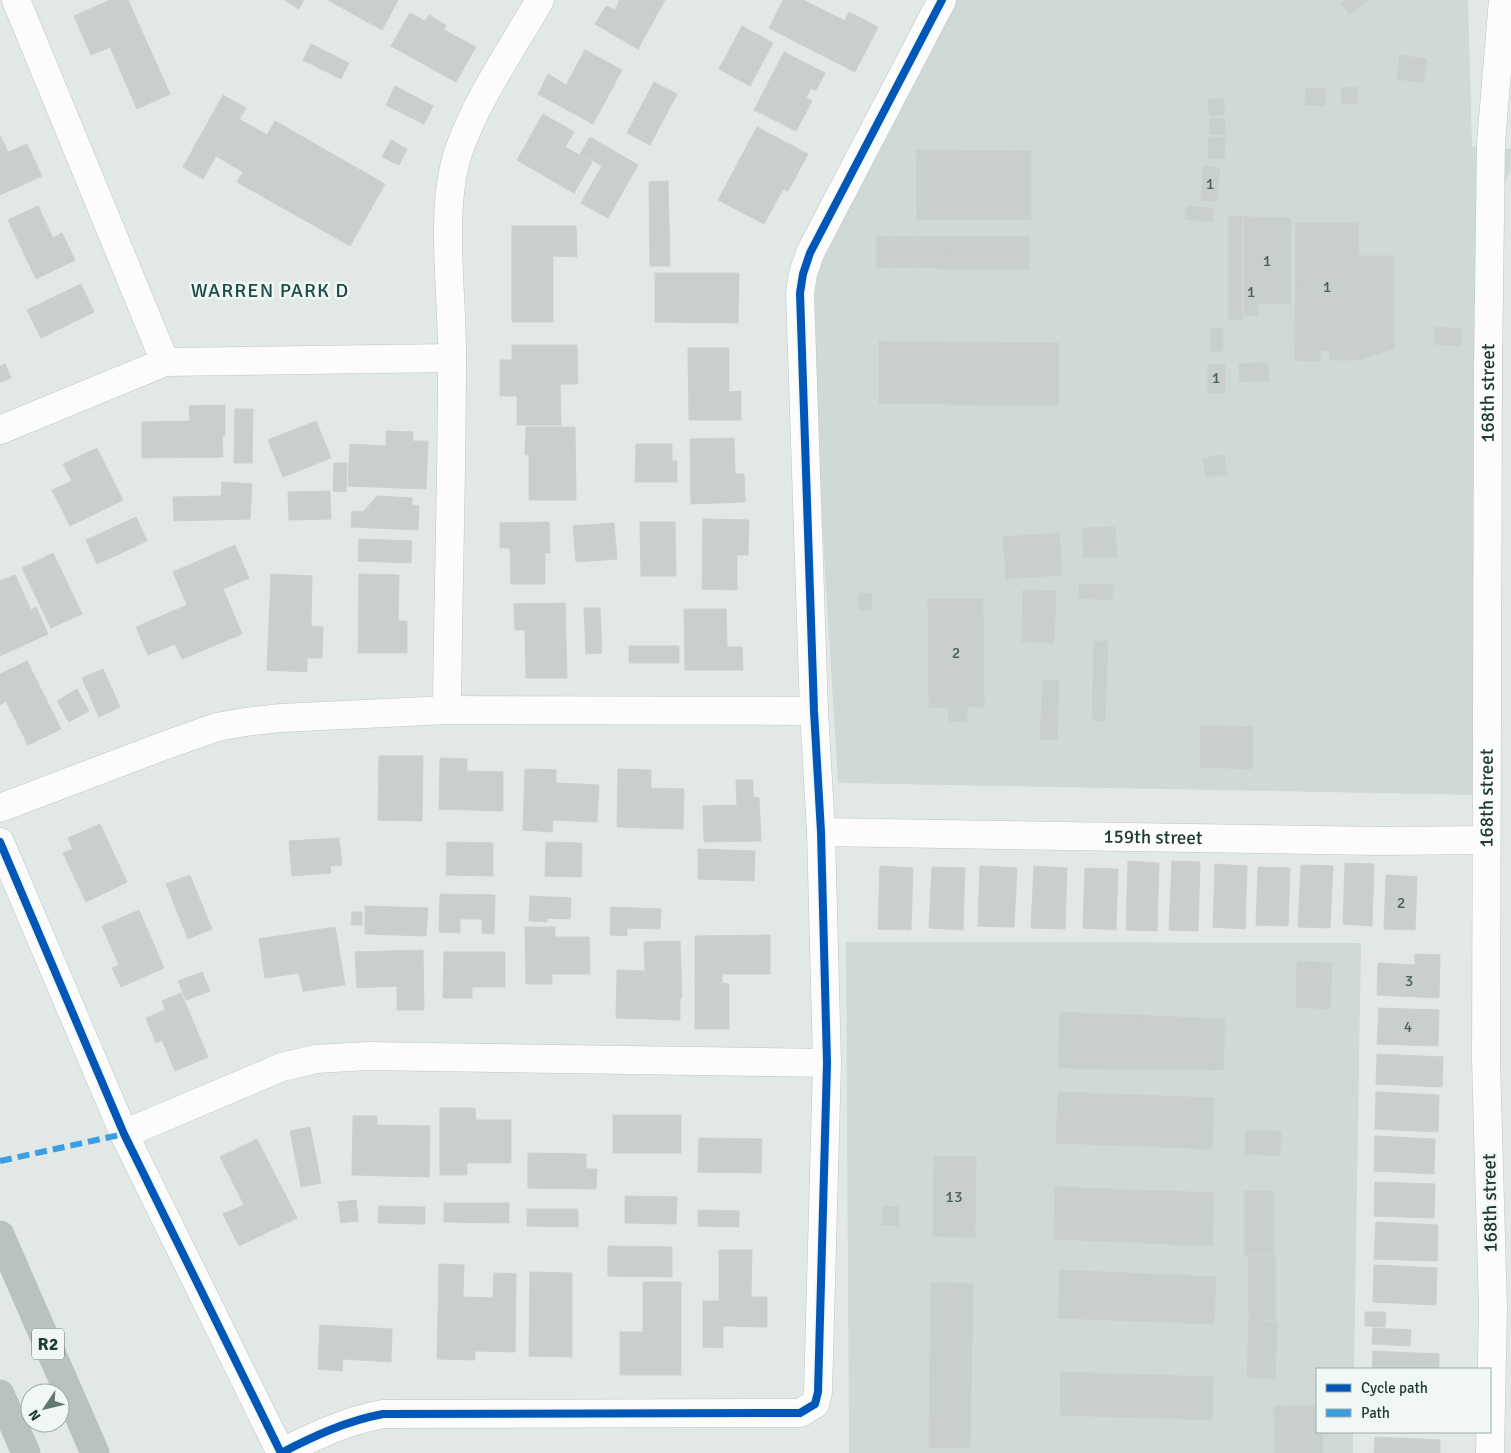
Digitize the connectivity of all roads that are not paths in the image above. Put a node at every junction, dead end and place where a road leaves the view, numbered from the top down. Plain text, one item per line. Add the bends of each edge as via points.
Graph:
1 (16, 0) edge
2 (942, 0) edge
3 (1503, 0) edge
4 (536, 1) edge
5 (1501, 143) edge
6 (452, 358) junction
7 (165, 362) junction
8 (1499, 368) edge
9 (0, 430) edge
10 (446, 710) junction
11 (814, 711) junction
12 (0, 808) edge
13 (821, 832) junction
14 (1486, 840) junction
15 (0, 842) edge
16 (827, 1062) junction
17 (124, 1134) junction
18 (0, 1235) edge
19 (1502, 1309) edge
20 (0, 1394) edge
21 (26, 1453) edge
22 (95, 1453) edge
23 (1490, 1453) edge

1 - 7 street
2 - 11 street via 810,253 803,274 800,313
3 - 5 street, 168th street
4 - 6 street via 472,120 458,153 449,212
5 - 8 street, 168th street
6 - 7 street
6 - 10 street
7 - 9 street
8 - 14 street, 168th street
10 - 11 street
10 - 12 street via 281,718 217,727
11 - 13 street
13 - 14 street, 159th street
13 - 16 street
14 - 19 street, 168th street via 1486,1060
15 - 17 street
16 - 17 street via 367,1056 316,1059 282,1067
16 - 17 street via 818,1392 814,1404 800,1413 383,1414 340,1425 281,1453
18 - 22 highway, R2
19 - 23 street, 168th street
20 - 21 highway

